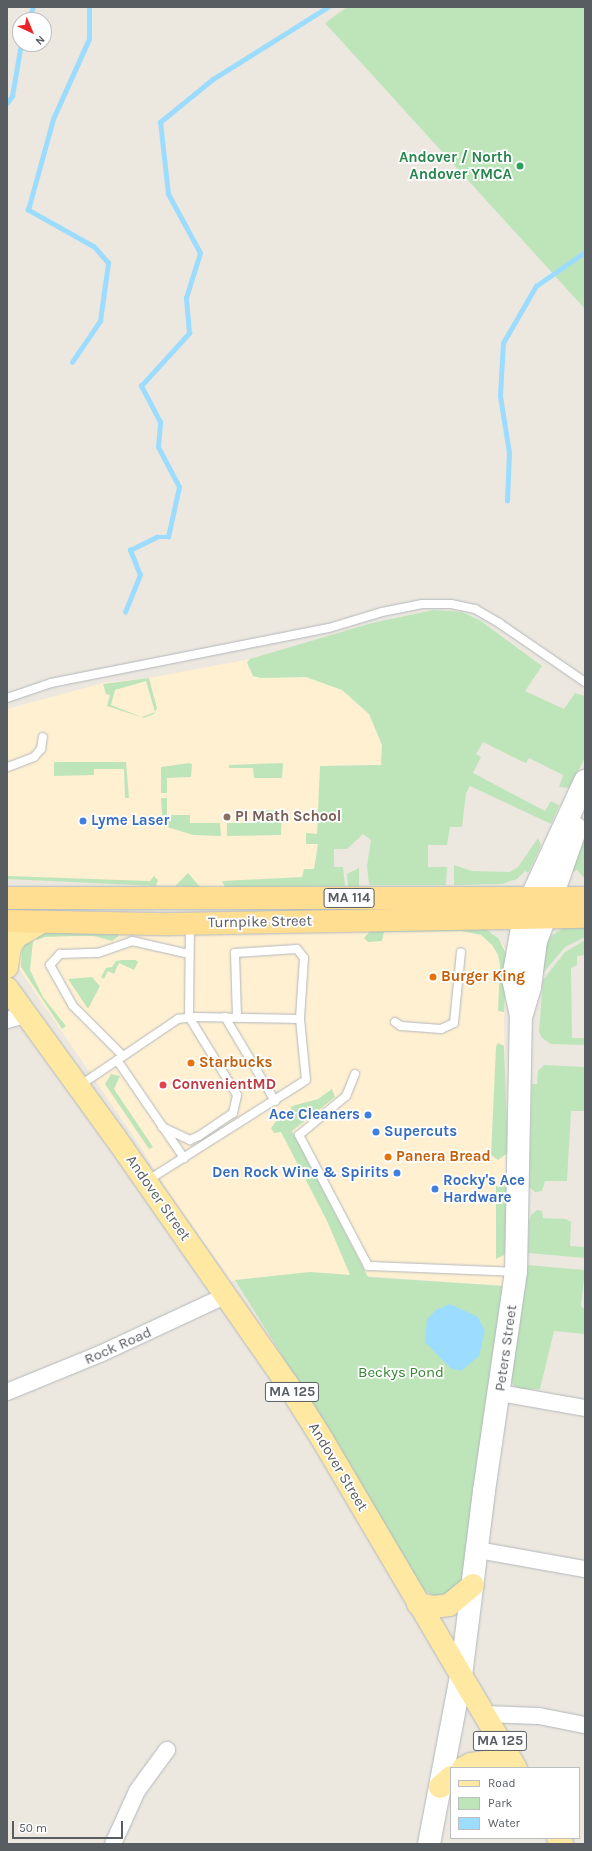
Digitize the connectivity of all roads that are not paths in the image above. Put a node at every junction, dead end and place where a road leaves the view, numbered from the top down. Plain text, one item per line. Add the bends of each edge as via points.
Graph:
1 (585, 682) edge
2 (7, 698) edge
3 (43, 737) dead end
4 (8, 767) edge
5 (585, 781) edge
6 (585, 802) edge
7 (7, 898) edge
8 (585, 898) edge
9 (538, 908) junction
10 (585, 917) edge
11 (7, 921) edge
12 (42, 922) junction
13 (190, 924) junction
14 (461, 952) dead end
15 (189, 954) junction
16 (7, 967) edge
17 (7, 986) edge
18 (28, 1014) junction
19 (189, 1017) junction
20 (225, 1017) junction
21 (236, 1018) junction
22 (300, 1019) junction
23 (7, 1020) edge
24 (395, 1022) dead end
25 (120, 1058) junction
26 (355, 1074) dead end
27 (79, 1086) junction
28 (275, 1101) junction
29 (162, 1127) junction
30 (184, 1158) junction
31 (146, 1182) junction
32 (516, 1272) junction
33 (227, 1295) junction
34 (7, 1392) edge
35 (500, 1393) junction
36 (585, 1408) edge
37 (478, 1550) junction
38 (585, 1570) edge
39 (473, 1585) junction
40 (418, 1604) junction
41 (462, 1676) junction
42 (484, 1714) junction
43 (585, 1725) edge
44 (167, 1750) dead end
45 (465, 1767) edge
46 (513, 1767) edge
47 (515, 1767) edge
48 (445, 1782) edge
49 (113, 1844) edge
50 (429, 1844) edge

1 - 2 lane via 475,609 451,604 422,604 322,630 51,683
3 - 4 lane via 41,749 34,757
5 - 9 main road, Peters Street
6 - 9 main road, Peters Street
7 - 9 highway, Turnpike Street / MA 114
8 - 9 highway, Turnpike Street / MA 114
9 - 10 highway, Turnpike Street / MA 114
9 - 13 highway, Turnpike Street / MA 114
9 - 32 main road, Peters Street via 530,987 522,1017
11 - 12 highway, Turnpike Street / MA 114
12 - 13 highway, Turnpike Street / MA 114
12 - 16 main road via 16,937 10,947
13 - 15 lane
14 - 24 lane via 454,1023 441,1029 401,1026
15 - 19 lane
15 - 25 lane via 132,941 98,953 60,954 50,965 73,1006
17 - 18 main road, Andover Street / MA 125
18 - 23 street
18 - 27 main road, Andover Street / MA 125
19 - 20 lane
19 - 25 lane via 178,1019
19 - 29 lane via 237,1095 233,1113 190,1140
20 - 21 lane
20 - 28 lane
21 - 22 lane
21 - 22 lane via 235,953 297,949 304,958
22 - 28 lane via 306,1080
25 - 27 lane
25 - 29 lane
26 - 32 lane via 346,1096 299,1135 368,1266
27 - 31 main road, Andover Street / MA 125
28 - 30 lane
29 - 30 lane
30 - 31 lane
31 - 33 main road, Andover Street / MA 125
32 - 35 main road, Peters Street
33 - 34 street, Rock Road via 107,1351
33 - 40 main road, Andover Street / MA 125 via 322,1439
35 - 36 street
35 - 37 main road, Peters Street
37 - 38 street
37 - 39 main road, Peters Street
39 - 40 main road via 449,1605 433,1607
39 - 41 main road, Peters Street
40 - 41 main road, Andover Street / MA 125
41 - 42 main road, MA 125
41 - 48 main road
42 - 43 street via 539,1716
42 - 47 main road, MA 125
44 - 49 street via 137,1791
45 - 46 main road via 493,1761
48 - 50 main road

